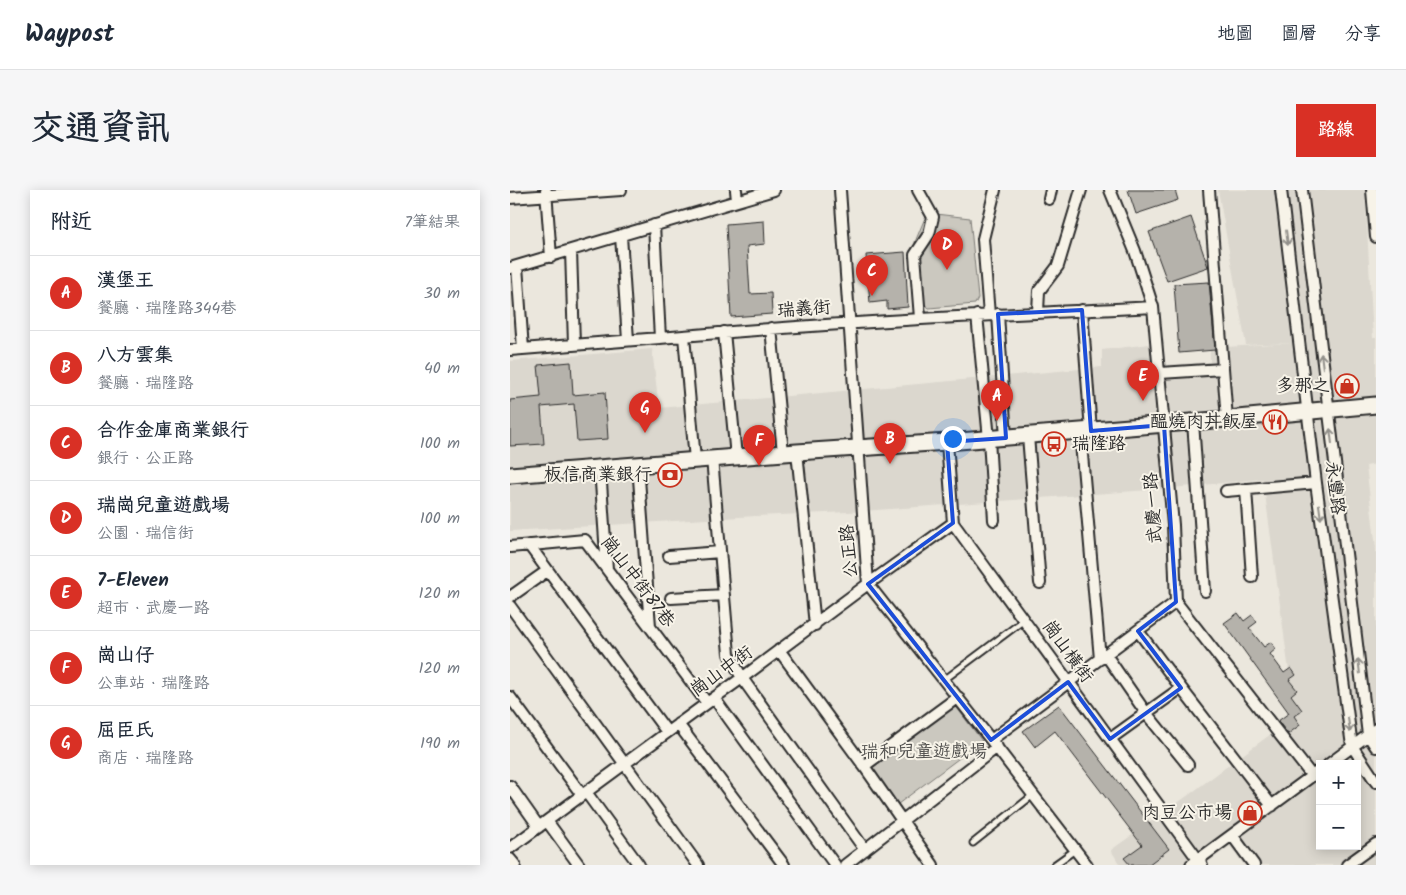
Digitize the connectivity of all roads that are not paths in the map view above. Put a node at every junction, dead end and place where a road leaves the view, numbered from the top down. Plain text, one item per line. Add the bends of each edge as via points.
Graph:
1 (621, 190) edge
2 (736, 190) edge
3 (774, 190) edge
4 (840, 190) edge
5 (918, 190) edge
6 (996, 190) edge
7 (1081, 190) edge
8 (1110, 190) edge
9 (1209, 190) edge
10 (1281, 190) edge
11 (1302, 190) edge
12 (1372, 190) edge
13 (546, 193) edge
14 (510, 198) edge
15 (737, 201) junction
16 (654, 225) junction
17 (621, 236) junction
18 (1376, 237) edge
19 (571, 251) junction
20 (551, 257) junction
21 (512, 265) edge
22 (1153, 306) junction
23 (1082, 310) junction
24 (1038, 312) junction
25 (994, 314) junction
26 (977, 315) junction
27 (920, 318) junction
28 (849, 323) junction
29 (771, 328) junction
30 (724, 332) junction
31 (684, 336) junction
32 (660, 338) junction
33 (628, 340) junction
34 (574, 344) junction
35 (522, 349) junction
36 (510, 350) edge
37 (1223, 369) junction
38 (1160, 373) junction
39 (1376, 405) edge
40 (1328, 409) junction
41 (1308, 411) junction
42 (1227, 419) junction
43 (1193, 422) junction
44 (1164, 425) junction
45 (1085, 431) junction
46 (1028, 436) junction
47 (1006, 438) junction
48 (989, 439) junction
49 (947, 442) junction
50 (858, 449) junction
51 (790, 452) junction
52 (736, 457) junction
53 (712, 458) junction
54 (695, 460) junction
55 (638, 465) junction
56 (600, 468) junction
57 (510, 475) edge
58 (1316, 483) junction
59 (1246, 489) junction
60 (1226, 491) dead end
61 (994, 520) dead end
62 (953, 523) junction
63 (529, 546) junction
64 (510, 547) edge
65 (720, 552) junction
66 (669, 556) dead end
67 (607, 570) junction
68 (547, 571) junction
69 (1252, 577) dead end
70 (1040, 583) dead end
71 (868, 584) junction
72 (1205, 591) dead end
73 (724, 595) junction
74 (510, 597) edge
75 (671, 598) dead end
76 (1176, 602) junction
77 (510, 606) edge
78 (1024, 620) junction
79 (815, 624) junction
80 (650, 627) junction
81 (1138, 631) junction
82 (780, 650) junction
83 (1103, 657) junction
84 (742, 678) junction
85 (944, 680) junction
86 (1068, 682) junction
87 (1181, 688) junction
88 (510, 696) edge
89 (958, 697) junction
90 (711, 700) junction
91 (1146, 712) junction
92 (678, 724) junction
93 (667, 732) junction
94 (1372, 732) edge
95 (1110, 739) junction
96 (994, 743) junction
97 (1352, 746) junction
98 (1376, 747) edge
99 (1333, 760) edge
100 (624, 764) junction
101 (1188, 765) dead end
102 (864, 766) junction
103 (1316, 773) edge
104 (1376, 782) edge
105 (510, 786) edge
106 (584, 794) junction
107 (1033, 795) junction
108 (1272, 806) junction
109 (901, 820) junction
110 (543, 824) junction
111 (1232, 835) junction
112 (973, 843) dead end
113 (1376, 844) edge
114 (510, 848) edge
115 (865, 850) junction
116 (1076, 850) junction
117 (510, 859) edge
118 (856, 862) edge
119 (1197, 863) edge
120 (514, 865) edge
121 (579, 865) edge
122 (639, 865) edge
123 (698, 865) edge
124 (784, 865) edge
125 (835, 865) edge
126 (845, 865) edge
127 (933, 865) edge
128 (1054, 865) edge
129 (1087, 865) edge
130 (1254, 865) edge
131 (1347, 865) edge

1 - 13 street
2 - 15 street
3 - 15 street
4 - 28 street, 公正路
5 - 27 street via 933,216 929,234 915,255
6 - 25 street via 982,239
7 - 24 street via 1058,266 1038,291
8 - 22 street, 武慶一路
9 - 37 street
10 -> 41 street, 永豐路
40 -> 11 street, 永豐路
12 - 18 street
13 - 14 street
13 - 20 street
15 - 16 street
16 - 17 street
16 - 32 street
17 - 19 street
17 - 33 street
19 - 20 street
19 - 34 street
20 - 21 street
21 - 35 street
22 - 23 street, 瑞義街
22 - 38 street, 武慶一路
23 - 24 street, 瑞義街
23 - 45 street
24 - 25 street, 瑞義街
25 - 26 street, 瑞義街
25 - 47 street
26 - 27 street, 瑞義街
26 - 48 street
27 - 28 street, 瑞義街
28 - 29 street, 瑞義街
28 - 50 street, 公正路
29 - 30 street, 瑞義街
29 - 51 street
30 - 31 street, 瑞義街
30 - 52 street
31 - 32 street, 瑞義街
31 - 54 street
32 - 33 street, 瑞義街
33 - 34 street, 瑞義街
34 - 35 street, 瑞義街
35 - 36 street, 瑞義街
37 - 38 street
37 - 42 street
38 - 44 street, 武慶一路
39 - 40 street
40 - 41 street
94 -> 40 street, 永豐路
41 - 42 street
41 - 58 street, 永豐路
42 - 43 street
43 - 44 street
43 - 72 street
44 - 45 street
44 - 76 street, 武慶一路
45 - 46 street
45 - 83 street
46 - 47 street
46 - 70 street
47 - 48 street
48 - 49 street
48 - 61 street
49 - 50 street
49 - 62 street
50 - 51 street
50 - 71 street, 公正路
51 - 52 street
51 - 79 street
52 - 53 street
53 - 54 street
53 - 65 street
54 - 55 street
55 - 56 street
55 - 80 street
56 - 57 street
56 - 67 street
58 - 59 street
58 -> 97 street, 永豐路
59 - 60 street
59 - 69 street
62 - 71 street, 崗山中街
62 - 78 street, 崗山橫街
63 - 64 street, 崗山中街87巷
63 - 67 street, 崗山中街87巷 via 585,540
63 - 68 street
65 - 66 street
65 - 73 street
67 - 80 street, 崗山中街87巷
68 - 74 street
68 - 93 street
71 - 79 street, 崗山中街
71 - 85 street, 公正路
73 - 75 street
73 - 84 street via 729,654
76 - 81 street
76 - 103 street
77 - 100 street
78 - 85 lane
78 - 86 street, 崗山橫街
79 - 82 street, 崗山中街
80 - 90 street, 崗山中街87巷
81 - 83 street
81 - 87 street
82 - 84 street, 崗山中街
82 - 102 street
83 - 86 street
83 - 91 street
84 - 90 street, 崗山中街
84 - 115 street
85 - 89 street, 公正路
86 - 95 street, 崗山橫街
86 - 96 street
87 - 91 street
87 - 108 street
88 - 106 street
89 - 96 street, 公正路
89 - 102 street
90 - 92 street, 崗山中街
90 - 125 street, 崗山中街87巷
91 - 95 street
91 - 101 street
92 - 93 street, 崗山中街
92 - 124 street
93 - 100 street, 崗山中街
94 - 97 street
94 - 98 street, 永豐路
95 - 119 street, 崗山橫街
96 - 107 street, 公正路
96 - 109 street
97 - 99 street
97 - 104 street, 永豐路
100 - 106 street, 崗山中街
100 - 123 street
102 - 109 street
103 - 108 street
105 - 110 street
106 - 110 street, 崗山中街
106 - 122 street
107 - 112 lane
107 - 116 street, 公正路
108 - 111 street
109 - 115 street
109 - 127 street
110 - 114 street, 崗山中街
110 - 121 street
111 - 119 street
111 - 130 street
113 - 131 street
115 - 118 street
116 - 128 lane
116 - 129 street, 公正路
117 - 120 street
118 - 126 street

